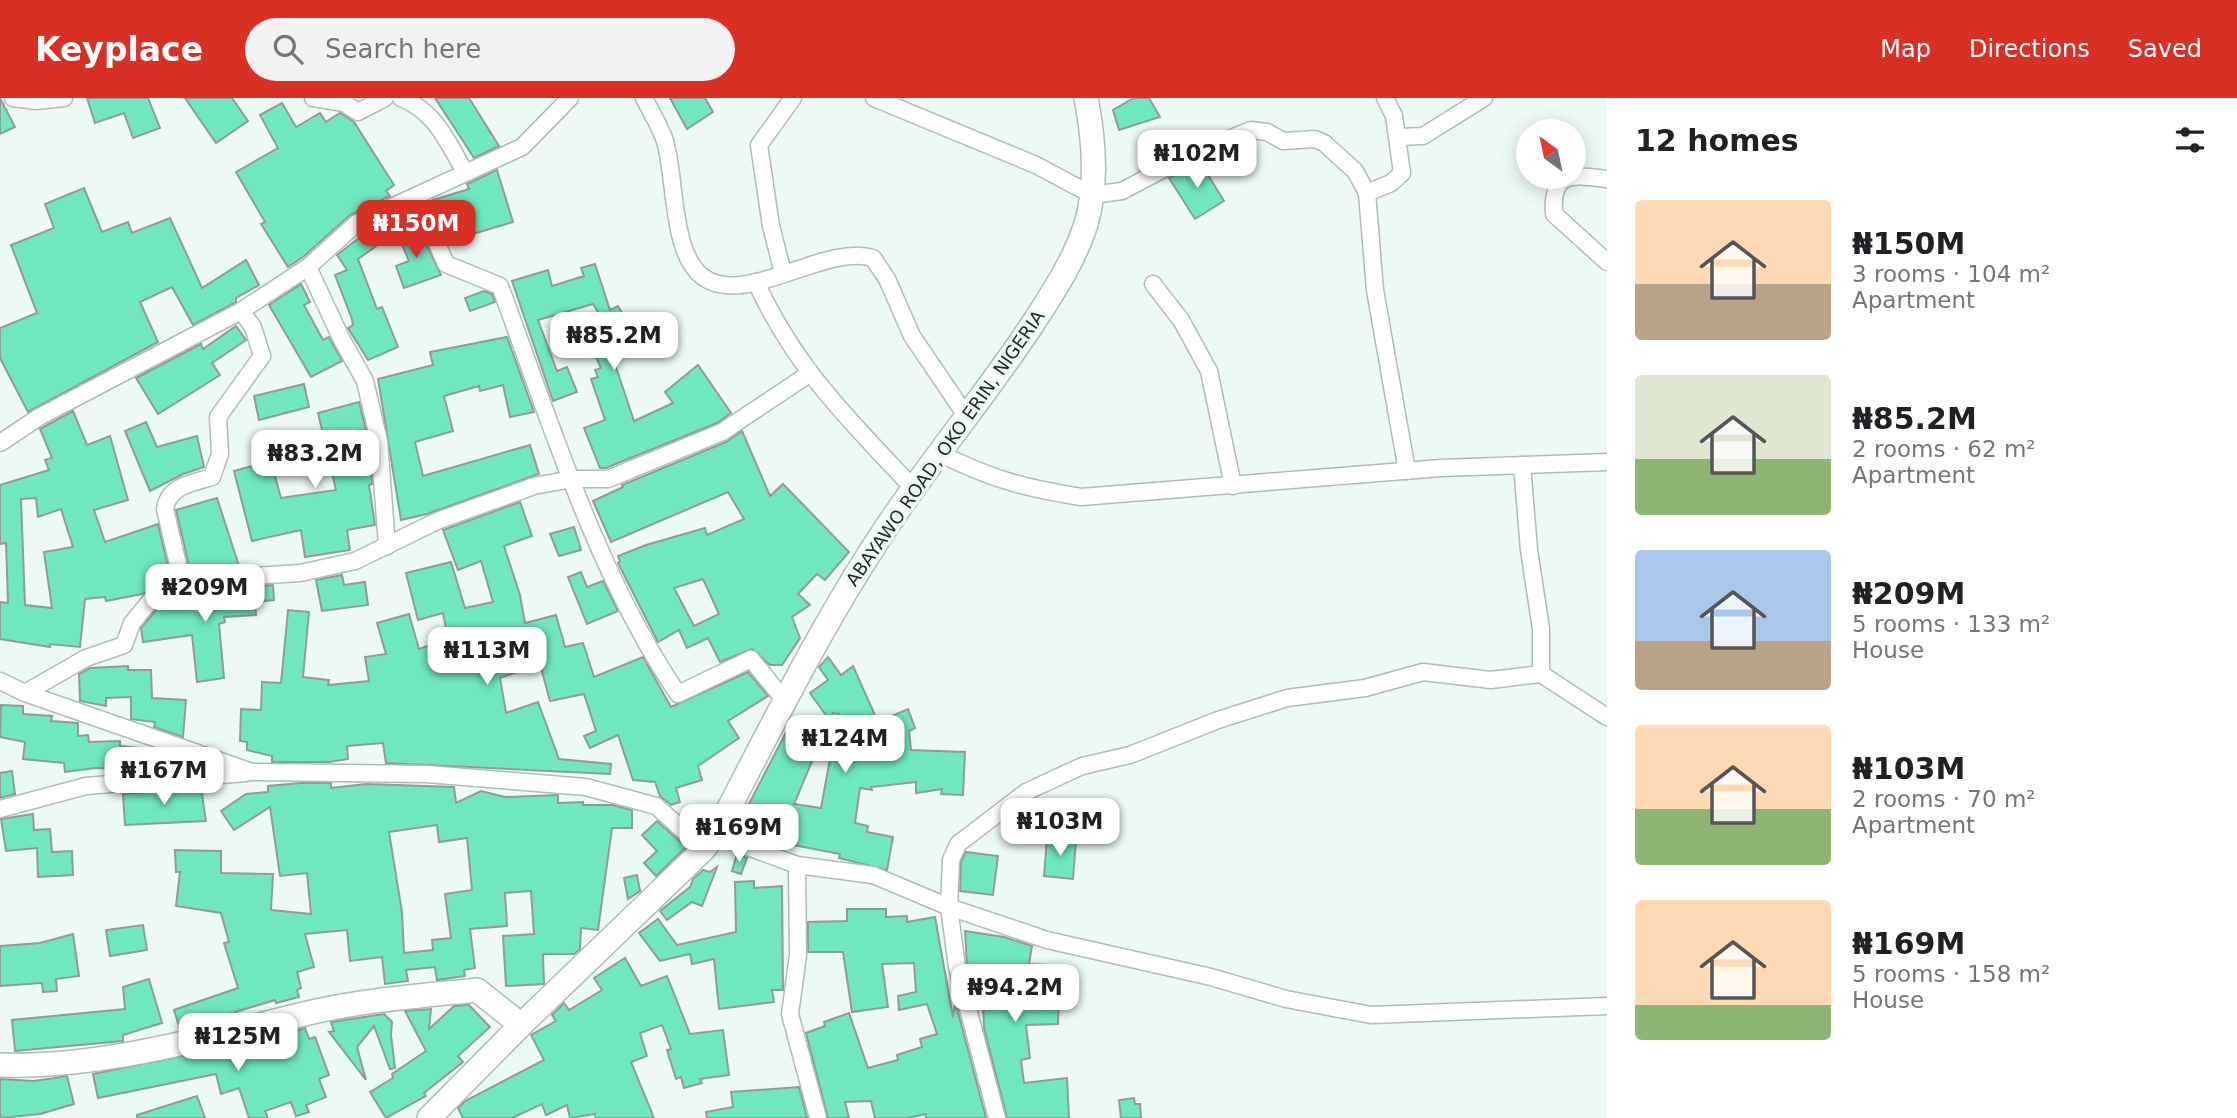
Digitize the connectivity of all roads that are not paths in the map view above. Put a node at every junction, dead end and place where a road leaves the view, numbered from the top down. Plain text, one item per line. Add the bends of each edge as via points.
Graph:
1 (13, 98) edge
2 (64, 98) edge
3 (313, 98) edge
4 (386, 98) edge
5 (401, 98) edge
6 (570, 98) edge
7 (644, 98) edge
8 (793, 98) edge
9 (874, 98) edge
10 (1086, 98) edge
11 (1385, 98) edge
12 (1479, 99) edge
13 (1398, 137) junction
14 (465, 172) junction
15 (1607, 179) edge
16 (1367, 193) junction
17 (1092, 195) junction
18 (416, 196) junction
19 (1607, 262) edge
20 (308, 267) junction
21 (783, 273) junction
22 (756, 282) junction
23 (1153, 284) dead end
24 (241, 312) junction
25 (809, 374) junction
26 (967, 417) junction
27 (0, 443) edge
28 (939, 453) junction
29 (1607, 462) edge
30 (1522, 465) junction
31 (1407, 471) junction
32 (572, 479) junction
33 (1233, 486) junction
34 (914, 489) junction
35 (387, 546) junction
36 (184, 590) junction
37 (1541, 674) junction
38 (0, 681) edge
39 (25, 693) junction
40 (785, 701) junction
41 (1607, 717) edge
42 (252, 772) junction
43 (0, 809) edge
44 (709, 842) junction
45 (797, 865) junction
46 (949, 907) junction
47 (1607, 1006) edge
48 (521, 1025) junction
49 (0, 1065) edge
50 (429, 1118) edge
51 (818, 1118) edge
52 (997, 1118) edge

1 - 2 street
3 - 4 street via 344,103 358,112
5 - 14 street via 422,107 435,121
6 - 14 street via 522,148
7 - 22 street via 664,139 681,242 688,259 712,284
8 - 21 street via 759,145
9 - 17 street via 1036,165
10 - 17 street, ABAYAWO ROAD, OKO ERIN, NIGERIA via 1093,134
11 - 13 street
12 - 13 street via 1423,136
13 - 16 street via 1399,178
14 - 18 street
15 - 19 street via 1566,177 1557,184 1553,197 1554,214
16 - 17 street via 1355,170 1324,143 1315,139 1283,142 1267,132 1251,130 1192,154 1122,191
16 - 31 street via 1375,290
17 - 26 street, ABAYAWO ROAD, OKO ERIN, NIGERIA via 1086,225 1061,279
18 - 20 street via 358,223
18 - 32 street via 446,264 500,286
20 - 24 street
20 - 35 street via 365,381 379,441
21 - 22 street
21 - 26 street via 853,257 873,258 912,335
22 - 25 street via 773,320
23 - 33 street via 1181,320 1209,371
24 - 27 street via 39,417
24 - 36 street via 253,327 262,356 218,417 220,454 212,477 174,490 167,498
25 - 32 street via 722,432 608,479
25 - 34 street
26 - 28 street, ABAYAWO ROAD, OKO ERIN, NIGERIA
28 - 33 street via 984,475 1081,497
28 - 34 street, ABAYAWO ROAD, OKO ERIN, NIGERIA
29 - 30 street
30 - 31 street
30 - 37 street via 1541,629
31 - 33 street
32 - 35 street via 534,486 437,521
32 - 40 street via 633,622 678,694 751,659
34 - 40 street, ABAYAWO ROAD, OKO ERIN, NIGERIA via 845,591
35 - 36 street via 355,561 300,573 238,577
36 - 39 street via 151,600 132,623 124,645 86,659
37 - 41 street
37 - 46 street via 1491,680 1423,672 1364,688 1287,698 1130,755 1061,774 1026,792 958,844 951,859
38 - 39 street
39 - 42 street
40 - 44 street, ABAYAWO ROAD, OKO ERIN, NIGERIA
42 - 43 street via 86,786
42 - 44 street via 428,774 586,786 656,806
44 - 45 street
44 - 48 street, ABAYAWO ROAD, OKO ERIN, NIGERIA
45 - 46 street via 873,875
45 - 51 street via 798,955 790,1014
46 - 47 street via 1046,940 1286,999 1371,1015
46 - 52 street via 957,967
48 - 49 street via 477,990 311,1013 237,1033 47,1066
48 - 50 street, ABAYAWO ROAD, OKO ERIN, NIGERIA

